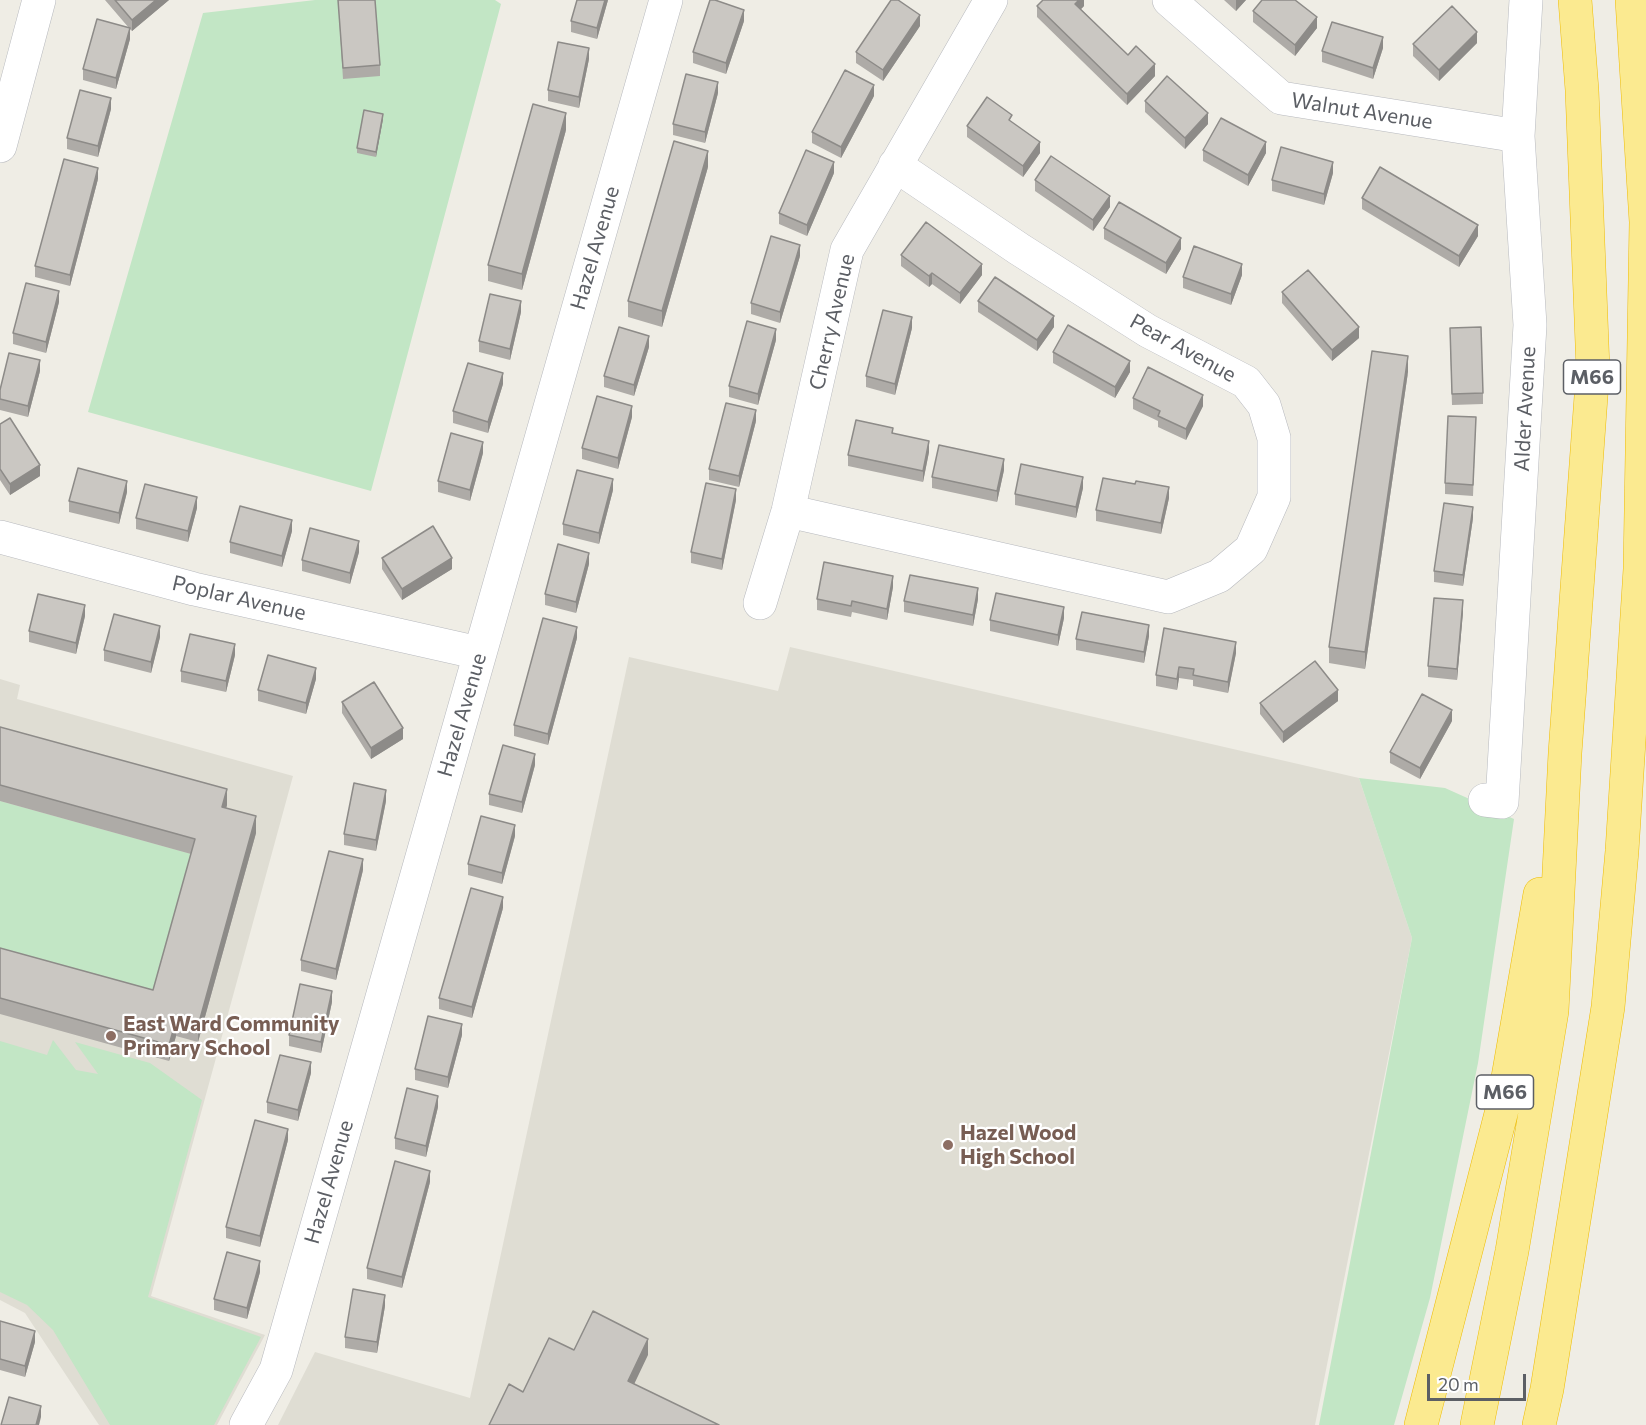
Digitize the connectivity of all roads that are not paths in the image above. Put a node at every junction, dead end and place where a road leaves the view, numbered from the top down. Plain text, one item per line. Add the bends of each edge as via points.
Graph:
1 (39, 0) edge
2 (666, 0) edge
3 (991, 0) edge
4 (1169, 0) edge
5 (1526, 0) edge
6 (1575, 0) edge
7 (1632, 0) edge
8 (1518, 136) junction
9 (0, 146) edge
10 (894, 165) junction
11 (1646, 222) edge
12 (788, 511) junction
13 (0, 537) edge
14 (760, 603) dead end
15 (479, 653) junction
16 (1565, 753) junction
17 (1485, 800) dead end
18 (246, 1425) edge
19 (1421, 1425) edge
20 (1478, 1425) edge
21 (1539, 1425) edge

1 - 9 street
2 - 15 street, Hazel Avenue
3 - 10 street, Cherry Avenue
4 - 8 street, Walnut Avenue via 1281,98
5 - 8 street, Alder Avenue
6 - 16 highway, M66 via 1593,369
7 - 11 highway, M66
8 - 17 street, Alder Avenue via 1530,326 1502,802
10 - 12 street, Cherry Avenue via 847,250
10 - 12 street, Pear Avenue via 1148,331 1246,382 1264,405 1274,438 1274,496 1251,549 1219,576 1168,597
11 - 21 highway, M66 via 1640,570 1622,851 1608,1007
12 - 14 street, Cherry Avenue
13 - 15 street, Poplar Avenue via 194,589
15 - 18 street, Hazel Avenue via 276,1370
16 - 19 highway, M66 via 1503,1106
16 - 20 highway, M66 via 1552,1011

